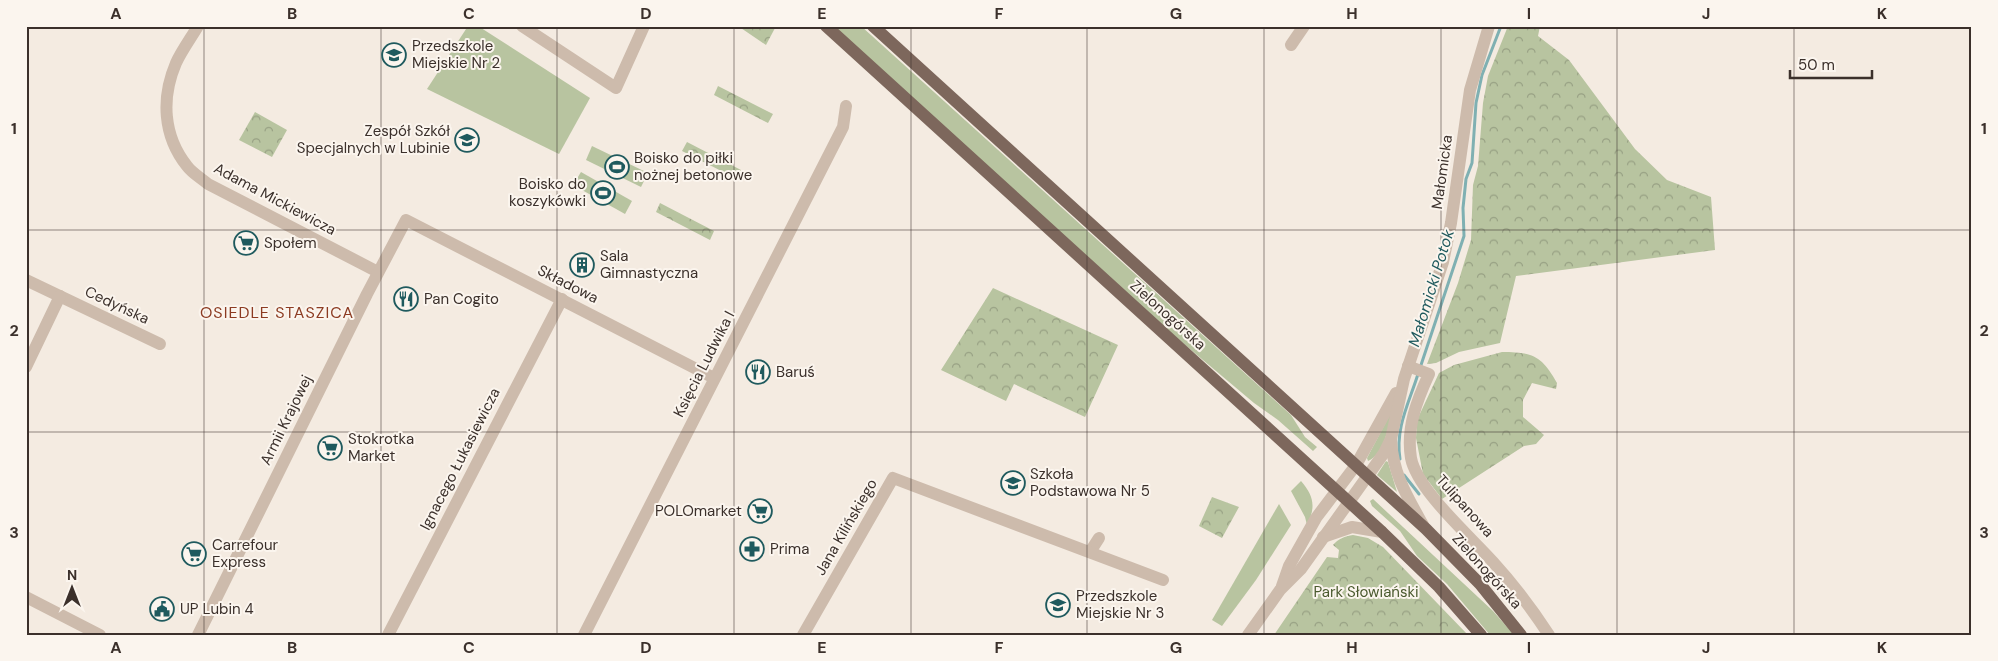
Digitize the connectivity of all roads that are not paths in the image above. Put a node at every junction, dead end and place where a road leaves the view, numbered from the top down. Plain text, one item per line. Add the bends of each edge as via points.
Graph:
1 (198, 26) edge
2 (522, 26) edge
3 (644, 26) edge
4 (826, 26) edge
5 (873, 26) edge
6 (1304, 26) edge
7 (1489, 26) edge
8 (1291, 45) dead end
9 (846, 106) dead end
10 (406, 220) joint
11 (378, 272) junction
12 (26, 280) edge
13 (60, 296) junction
14 (562, 299) junction
15 (160, 344) dead end
16 (26, 367) edge
17 (1416, 369) junction
18 (714, 378) junction
19 (1404, 379) junction
20 (1391, 438) junction
21 (1356, 465) junction
22 (1367, 475) junction
23 (1336, 490) junction
24 (1349, 502) junction
25 (1426, 529) junction
26 (1382, 532) junction
27 (1323, 537) junction
28 (1099, 538) dead end
29 (1090, 552) junction
30 (1163, 580) dead end
31 (1280, 590) junction
32 (26, 597) edge
33 (100, 635) edge
34 (198, 635) edge
35 (388, 635) edge
36 (584, 635) edge
37 (803, 635) edge
38 (1248, 635) edge
39 (1481, 635) edge
40 (1521, 635) edge
41 (1549, 635) edge

1 - 11 street, Adama Mickiewicza via 171,78 165,115 171,141 188,167 208,184
2 - 3 street via 616,88
4 - 23 main road, Zielonogórska
5 - 21 main road, Zielonogórska
6 - 8 street
7 - 17 street, Małomicka via 1470,90 1451,223 1427,312
9 - 18 street, Księcia Ludwika I via 843,127
10 - 11 street, Armii Krajowej
10 - 14 street, Składowa
11 - 34 street, Armii Krajowej
12 - 13 street, Cedyńska
13 - 15 street, Cedyńska
13 - 16 street, Cedyńska
14 - 18 street, Składowa
14 - 35 street, Ignacego Łukasiewicza
17 - 19 street, Małomicka
17 - 41 street, Tulipanowa via 1429,374 1410,432 1416,472 1426,489 1531,608
18 - 36 street, Księcia Ludwika I
19 - 20 street, Małomicka
19 - 21 street, Małomicka
20 - 22 street, Małomicka
20 - 25 street via 1397,476
21 - 22 main road, Zielonogórska
21 - 23 street, Małomicka
22 - 24 street, Małomicka
22 - 25 main road, Zielonogórska
23 - 24 main road, Zielonogórska
23 - 31 street, Małomicka via 1289,566
24 - 26 main road, Zielonogórska
24 - 27 street, Małomicka
25 - 40 main road, Zielonogórska via 1480,584
26 - 27 street via 1352,528
26 - 39 main road, Zielonogórska via 1439,587
27 - 31 street, Małomicka via 1299,572
28 - 29 street
29 - 30 street, Jana Kilińskiego
29 - 37 street, Jana Kilińskiego via 893,478
31 - 38 street
32 - 33 street

